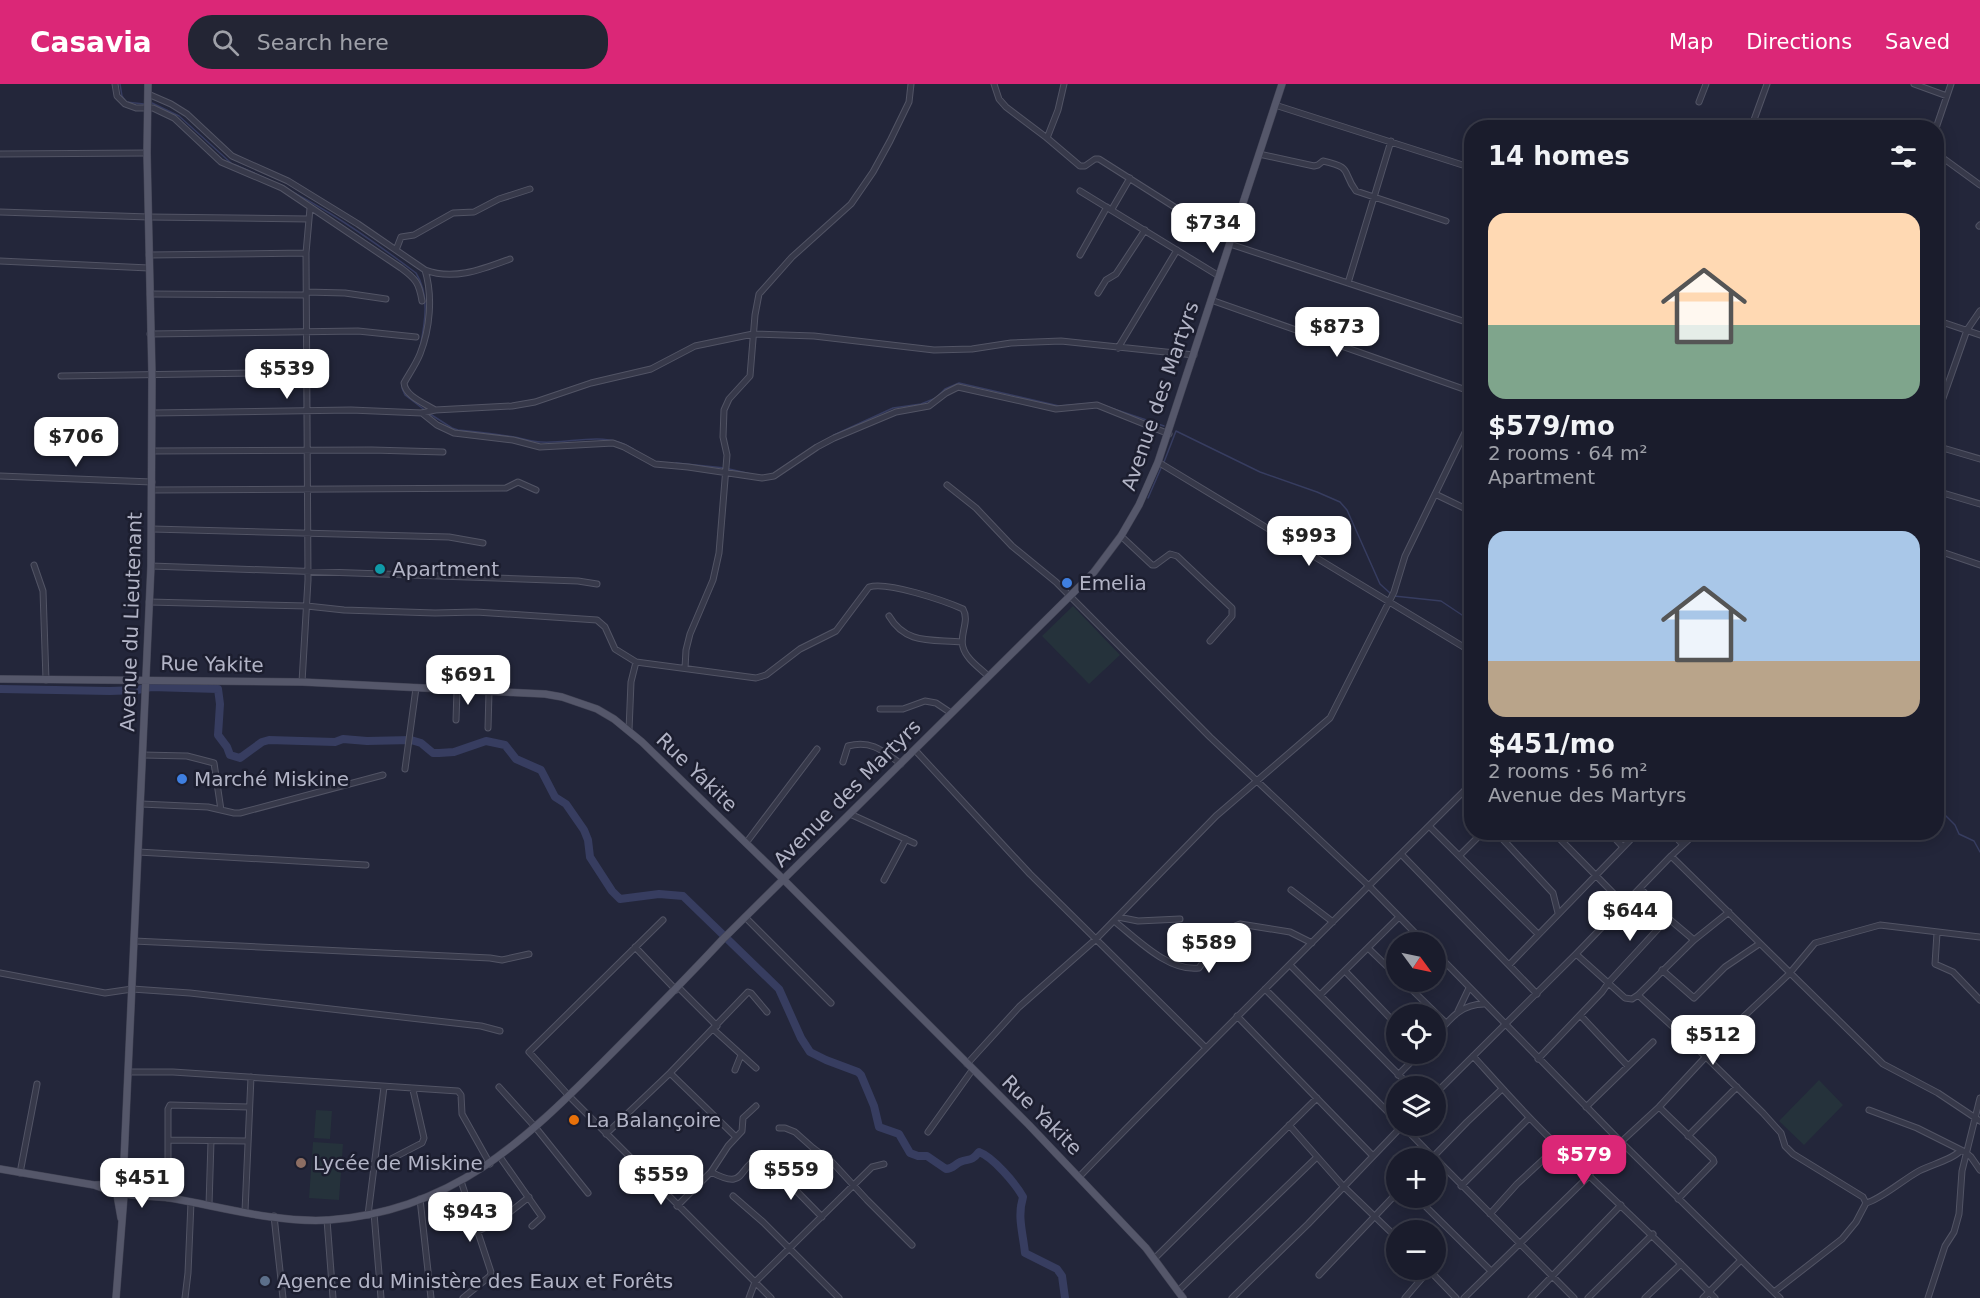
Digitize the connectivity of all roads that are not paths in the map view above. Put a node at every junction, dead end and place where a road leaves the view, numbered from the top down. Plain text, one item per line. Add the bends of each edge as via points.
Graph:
1 (115, 84) edge
2 (148, 84) edge
3 (911, 84) edge
4 (994, 84) edge
5 (1064, 84) edge
6 (1282, 84) edge
7 (1706, 84) edge
8 (1767, 84) edge
9 (1914, 84) edge
10 (1952, 84) edge
11 (148, 96) junction
12 (1947, 96) junction
13 (1700, 102) dead end
14 (1275, 105) junction
15 (147, 108) junction
16 (1754, 120) edge
17 (1939, 120) edge
18 (1047, 138) junction
19 (1391, 141) junction
20 (147, 153) junction
21 (0, 154) edge
22 (1259, 154) junction
23 (1944, 159) edge
24 (1464, 165) edge
25 (1130, 178) junction
26 (1980, 185) edge
27 (530, 189) dead end
28 (1080, 191) dead end
29 (1374, 197) junction
30 (310, 208) junction
31 (1109, 208) junction
32 (0, 212) edge
33 (148, 217) junction
34 (309, 219) junction
35 (1446, 221) dead end
36 (1145, 230) junction
37 (1230, 241) junction
38 (396, 250) junction
39 (1177, 250) junction
40 (306, 253) junction
41 (149, 255) junction
42 (1080, 255) dead end
43 (510, 259) dead end
44 (0, 261) edge
45 (149, 268) junction
46 (425, 270) junction
47 (1219, 276) junction
48 (1348, 283) junction
49 (1098, 293) dead end
50 (150, 294) junction
51 (306, 294) junction
52 (386, 299) dead end
53 (1211, 300) junction
54 (422, 301) dead end
55 (1980, 310) edge
56 (1464, 321) edge
57 (1944, 323) edge
58 (1967, 330) junction
59 (307, 333) junction
60 (150, 334) junction
61 (753, 334) junction
62 (1980, 335) edge
63 (416, 337) dead end
64 (1118, 348) junction
65 (1194, 355) junction
66 (308, 371) junction
67 (324, 372) dead end
68 (152, 375) junction
69 (61, 376) dead end
70 (1464, 389) edge
71 (1944, 395) edge
72 (307, 411) junction
73 (433, 411) junction
74 (152, 413) junction
75 (422, 413) junction
76 (1168, 434) junction
77 (1464, 434) edge
78 (1944, 448) edge
79 (152, 451) junction
80 (307, 451) junction
81 (443, 452) dead end
82 (1980, 459) edge
83 (1158, 462) junction
84 (725, 469) junction
85 (0, 476) edge
86 (947, 485) dead end
87 (152, 486) junction
88 (307, 488) junction
89 (536, 490) dead end
90 (1944, 493) edge
91 (1435, 494) junction
92 (1980, 504) edge
93 (1464, 508) dead end
94 (152, 529) junction
95 (307, 533) junction
96 (1121, 536) junction
97 (483, 543) dead end
98 (1944, 553) edge
99 (33, 565) dead end
100 (1980, 565) edge
101 (151, 566) junction
102 (308, 570) junction
103 (597, 584) dead end
104 (1069, 597) junction
105 (1390, 600) junction
106 (149, 602) junction
107 (307, 606) junction
108 (889, 616) dead end
109 (1210, 641) dead end
110 (962, 642) junction
111 (1464, 647) edge
112 (636, 662) junction
113 (685, 668) junction
114 (988, 676) junction
115 (0, 679) edge
116 (46, 680) junction
117 (302, 682) junction
118 (147, 684) junction
119 (416, 688) junction
120 (457, 690) junction
121 (489, 692) junction
122 (880, 709) dead end
123 (951, 713) junction
124 (456, 720) dead end
125 (488, 728) dead end
126 (629, 730) junction
127 (817, 749) dead end
128 (915, 750) junction
129 (143, 755) junction
130 (843, 762) dead end
131 (901, 764) junction
132 (405, 769) dead end
133 (383, 775) dead end
134 (1257, 781) junction
135 (1464, 791) edge
136 (141, 804) junction
137 (221, 810) junction
138 (850, 814) junction
139 (1429, 826) junction
140 (906, 839) junction
141 (1475, 840) edge
142 (1503, 840) edge
143 (1561, 840) edge
144 (1616, 840) edge
145 (1630, 840) edge
146 (1678, 840) edge
147 (1688, 840) edge
148 (746, 843) junction
149 (914, 843) dead end
150 (1683, 845) junction
151 (1623, 847) junction
152 (138, 852) junction
153 (1401, 854) junction
154 (1460, 855) junction
155 (1671, 856) junction
156 (366, 865) dead end
157 (1596, 875) junction
158 (783, 879) junction
159 (884, 879) dead end
160 (1370, 887) junction
161 (1640, 888) junction
162 (1291, 890) dead end
163 (1624, 904) junction
164 (1729, 912) junction
165 (1558, 913) junction
166 (745, 917) junction
167 (1399, 917) junction
168 (1668, 918) junction
169 (1116, 919) junction
170 (1180, 919) dead end
171 (663, 920) dead end
172 (1334, 922) junction
173 (1414, 932) edge
174 (1937, 933) junction
175 (1538, 934) junction
176 (1980, 937) edge
177 (1095, 940) junction
178 (1694, 940) junction
179 (134, 941) junction
180 (1312, 943) junction
181 (1759, 944) junction
182 (635, 947) junction
183 (1368, 948) junction
184 (528, 954) dead end
185 (1576, 954) junction
186 (1290, 964) junction
187 (1446, 964) edge
188 (1386, 965) edge
189 (1509, 965) junction
190 (1662, 970) junction
191 (1345, 971) junction
192 (0, 973) edge
193 (1790, 974) junction
194 (1609, 982) junction
195 (677, 988) junction
196 (1469, 988) junction
197 (132, 989) junction
198 (1265, 989) junction
199 (1414, 992) edge
200 (1537, 994) junction
201 (1638, 994) junction
202 (1320, 995) junction
203 (1980, 1000) edge
204 (831, 1003) dead end
205 (1426, 1004) edge
206 (1484, 1004) junction
207 (767, 1012) dead end
208 (1457, 1012) junction
209 (1386, 1014) edge
210 (1580, 1015) junction
211 (1237, 1016) junction
212 (1446, 1023) edge
213 (1505, 1026) junction
214 (715, 1028) junction
215 (500, 1031) dead end
216 (1653, 1042) dead end
217 (1206, 1047) junction
218 (741, 1055) junction
219 (1473, 1056) junction
220 (1706, 1057) junction
221 (1538, 1059) junction
222 (1408, 1064) edge
223 (970, 1066) junction
224 (1628, 1066) junction
225 (756, 1068) dead end
226 (735, 1070) dead end
227 (128, 1072) junction
228 (670, 1073) junction
229 (1398, 1075) joint
230 (251, 1077) junction
231 (37, 1084) dead end
232 (1446, 1084) edge
233 (384, 1087) junction
234 (499, 1087) dead end
235 (1737, 1087) junction
236 (1502, 1089) junction
237 (413, 1090) junction
238 (569, 1096) junction
239 (1317, 1098) junction
240 (1980, 1098) edge
241 (756, 1106) dead end
242 (249, 1107) junction
243 (1586, 1107) junction
244 (1659, 1107) junction
245 (1386, 1110) edge
246 (1869, 1110) dead end
247 (1529, 1118) junction
248 (1978, 1119) edge
249 (1289, 1125) junction
250 (536, 1128) junction
251 (778, 1128) dead end
252 (928, 1132) dead end
253 (606, 1134) junction
254 (1392, 1136) edge
255 (1413, 1136) edge
256 (1688, 1136) junction
257 (736, 1137) junction
258 (1616, 1137) junction
259 (169, 1140) junction
260 (211, 1140) junction
261 (247, 1141) junction
262 (1621, 1142) junction
263 (1558, 1146) junction
264 (1424, 1148) edge
265 (1443, 1148) edge
266 (1964, 1152) junction
267 (1373, 1156) junction
268 (500, 1157) junction
269 (1317, 1157) junction
270 (373, 1164) junction
271 (490, 1164) junction
272 (884, 1164) dead end
273 (0, 1169) edge
274 (1583, 1169) junction
275 (1446, 1170) edge
276 (1980, 1170) edge
277 (711, 1172) junction
278 (20, 1173) junction
279 (1590, 1175) junction
280 (1079, 1177) junction
281 (461, 1182) junction
282 (854, 1185) junction
283 (1343, 1186) junction
284 (1461, 1186) junction
285 (122, 1190) junction
286 (588, 1193) dead end
287 (733, 1196) dead end
288 (164, 1197) junction
289 (529, 1197) junction
290 (420, 1199) junction
291 (1678, 1199) junction
292 (191, 1202) junction
293 (1866, 1203) junction
294 (209, 1205) junction
295 (1386, 1205) edge
296 (1622, 1205) junction
297 (677, 1206) junction
298 (1427, 1208) edge
299 (245, 1211) junction
300 (371, 1214) junction
301 (1490, 1214) junction
302 (274, 1216) junction
303 (1376, 1216) junction
304 (822, 1217) junction
305 (327, 1220) junction
306 (532, 1226) dead end
307 (1386, 1226) edge
308 (478, 1231) junction
309 (1653, 1234) junction
310 (1520, 1244) junction
311 (912, 1245) dead end
312 (790, 1248) junction
313 (1155, 1258) junction
314 (1741, 1260) junction
315 (1681, 1264) junction
316 (1491, 1271) junction
317 (1319, 1275) dead end
318 (1552, 1277) junction
319 (1420, 1280) edge
320 (1439, 1280) edge
321 (755, 1282) junction
322 (1178, 1291) junction
323 (1709, 1292) junction
324 (1774, 1292) junction
325 (116, 1298) edge
326 (185, 1298) edge
327 (283, 1298) edge
328 (333, 1298) edge
329 (381, 1298) edge
330 (431, 1298) edge
331 (464, 1298) edge
332 (749, 1298) edge
333 (771, 1298) edge
334 (839, 1298) edge
335 (1183, 1298) edge
336 (1232, 1298) edge
337 (1405, 1298) edge
338 (1456, 1298) edge
339 (1464, 1298) edge
340 (1531, 1298) edge
341 (1574, 1298) edge
342 (1587, 1298) edge
343 (1645, 1298) edge
344 (1703, 1298) edge
345 (1715, 1298) edge
346 (1780, 1298) edge
347 (1928, 1298) edge

1 - 15 street via 117,96 125,104
2 - 11 main road, Avenue du Lieutenant
3 - 61 street via 909,102 890,141 851,204 792,257 759,294
4 - 18 street via 1006,107
5 - 18 street
6 - 14 main road, Avenue des Martyrs
7 - 13 street
8 - 16 street
9 - 12 street
10 - 12 street
11 - 15 main road, Avenue du Lieutenant
11 - 38 street via 187,114 232,156 288,181
12 - 17 street
14 - 19 street
14 - 22 main road, Avenue des Martyrs
15 - 20 main road, Avenue du Lieutenant
15 - 30 street via 174,118 228,167 282,188
18 - 25 street via 1080,166 1097,159
19 - 24 street
19 - 29 street
20 - 21 street
20 - 33 main road, Avenue du Lieutenant
22 - 29 street via 1305,165 1316,166 1323,160 1342,166 1354,189
22 - 37 main road, Avenue des Martyrs
23 - 26 street
25 - 31 street
25 - 37 street
27 - 38 street via 474,212 451,214 414,235 401,237
28 - 31 street
29 - 35 street
29 - 48 street
30 - 34 street
30 - 54 street via 413,276 420,286
31 - 36 street
31 - 42 street
32 - 33 street
33 - 34 street
33 - 41 main road, Avenue du Lieutenant
34 - 40 street
36 - 39 street
36 - 49 street via 1116,274 1105,281
37 - 47 main road, Avenue des Martyrs
37 - 48 street
38 - 46 street
39 - 47 street
39 - 64 street
40 - 41 street
40 - 51 street
41 - 45 main road, Avenue du Lieutenant
43 - 46 street via 482,270 444,276
44 - 45 street
45 - 50 main road, Avenue du Lieutenant
46 - 73 street via 430,291 426,329 420,354 404,387
47 - 53 main road, Avenue des Martyrs
48 - 56 street
50 - 51 street
50 - 60 main road, Avenue du Lieutenant
51 - 52 street via 345,293
51 - 59 street
53 - 65 main road, Avenue des Martyrs
53 - 70 street
55 - 58 street
57 - 58 street
58 - 62 street
58 - 71 street
59 - 60 street
59 - 63 street via 358,331
59 - 66 street
60 - 68 main road, Avenue du Lieutenant
61 - 64 street via 814,336 934,350 1056,341
61 - 73 street via 695,346 651,369 535,402
61 - 84 street via 749,378 723,410
64 - 65 street
65 - 76 main road, Avenue des Martyrs
66 - 67 street
66 - 68 street
66 - 72 street
68 - 69 street
68 - 74 main road, Avenue du Lieutenant
72 - 74 street
72 - 75 street
72 - 80 street
73 - 75 street
74 - 79 main road, Avenue du Lieutenant
75 - 84 street via 454,433 540,447 613,443 655,464
76 - 83 main road, Avenue des Martyrs
76 - 84 street via 1097,405 1058,409 958,387 929,406 896,412 834,438 774,476 762,478
77 - 91 street
78 - 82 street
79 - 80 street
79 - 87 main road, Avenue du Lieutenant
80 - 81 street
80 - 88 street
83 - 96 main road, Avenue des Martyrs
83 - 105 street
84 - 113 street via 719,553 713,580 690,634
85 - 87 street
86 - 104 street
87 - 88 street
87 - 94 main road, Avenue du Lieutenant
88 - 89 street via 506,488 518,482
88 - 95 street
90 - 92 street
91 - 93 street
91 - 105 street via 1405,556
94 - 95 street
94 - 101 main road, Avenue du Lieutenant
95 - 97 street via 449,537
95 - 102 street
96 - 104 main road, Avenue des Martyrs
96 - 109 street via 1152,565 1170,554 1177,556 1232,608 1232,616
98 - 100 street
99 - 116 street via 43,591
101 - 102 street
101 - 106 main road, Avenue du Lieutenant
102 - 103 street
102 - 107 street
104 - 114 main road, Avenue des Martyrs
104 - 134 street
105 - 111 street
105 - 134 street via 1330,718
106 - 107 street
106 - 118 main road, Avenue du Lieutenant
107 - 112 street via 597,620 605,627 615,650
107 - 117 street
108 - 110 street via 896,628 909,636
110 - 113 street via 966,616 963,609 876,585 864,592 836,631 800,649 761,677
110 - 114 street via 965,653
112 - 113 street
112 - 126 street
114 - 123 main road, Avenue des Martyrs
115 - 116 main road, Rue Yakite
116 - 118 main road, Rue Yakite
117 - 118 main road, Rue Yakite
117 - 119 main road, Rue Yakite
118 - 129 main road, Avenue du Lieutenant
119 - 120 main road, Rue Yakite
119 - 132 street
120 - 121 main road, Rue Yakite
120 - 124 street
121 - 125 street
121 - 126 main road, Rue Yakite via 562,697 597,709
122 - 123 street via 903,709 925,701
123 - 128 main road, Avenue des Martyrs
126 - 148 main road, Rue Yakite
127 - 148 street
128 - 131 main road, Avenue des Martyrs
128 - 177 street
129 - 136 main road, Avenue du Lieutenant
129 - 137 street via 187,756 214,763
130 - 131 street via 848,746 862,744 876,746
131 - 138 main road, Avenue des Martyrs
133 - 137 street via 240,813
134 - 160 street
134 - 169 street
135 - 139 street
136 - 137 street
136 - 152 main road, Avenue du Lieutenant
138 - 140 street
138 - 158 main road, Avenue des Martyrs
139 - 153 street
139 - 154 street
140 - 149 street
140 - 159 street
141 - 154 street
142 - 165 street via 1553,893
143 - 157 street
144 - 151 street
145 - 151 street
146 - 150 street
147 - 150 street
148 - 158 main road, Rue Yakite
150 - 155 street
151 - 157 street
152 - 156 street
152 - 179 main road, Avenue du Lieutenant
153 - 160 street
153 - 189 street
154 - 175 street
155 - 161 street
155 - 164 street
157 - 163 street
157 - 165 street
158 - 166 main road, Avenue des Martyrs
158 - 223 main road, Rue Yakite
160 - 167 street
160 - 172 street
161 - 163 street
161 - 168 street
162 - 172 street
163 - 185 street
164 - 178 street
164 - 181 street
165 - 175 street
166 - 195 main road, Avenue des Martyrs
166 - 204 street
167 - 173 street
167 - 183 street
168 - 178 street
168 - 194 street
169 - 170 street
169 - 177 street
169 - 180 street via 1161,956 1190,968 1199,968 1214,946 1240,924 1290,932
171 - 182 street
172 - 180 street
174 - 176 street
174 - 193 street via 1878,925 1815,943
174 - 203 street via 1935,964 1953,972
175 - 189 street
177 - 217 street
177 - 223 street via 1019,1007
178 - 190 street
179 - 184 street via 502,960
179 - 197 main road, Avenue du Lieutenant
180 - 186 street
181 - 190 street via 1725,967 1695,998
181 - 193 street
182 - 195 street
182 - 238 street via 529,1052
183 - 188 street
183 - 191 street
185 - 194 street
185 - 200 street
186 - 198 street
186 - 202 street
187 - 196 street
189 - 200 street
190 - 201 street
191 - 202 street
191 - 209 street
192 - 197 street via 105,993
193 - 220 street
193 - 248 street via 1885,1066
194 - 201 street via 1625,998 1632,999
194 - 210 street
195 - 214 street
195 - 238 main road, Avenue des Martyrs
196 - 206 street
196 - 208 street
197 - 215 street
197 - 227 main road, Avenue du Lieutenant
198 - 211 street
198 - 245 street
199 - 205 street
200 - 213 street
201 - 220 street
202 - 229 street
206 - 208 street via 1472,1004
206 - 213 street
207 - 214 street via 748,992
208 - 212 street
210 - 221 street
210 - 224 street
211 - 217 street
211 - 239 street
213 - 219 street
213 - 221 street
214 - 218 street
214 - 228 street
216 - 224 street
217 - 280 street
218 - 225 street
218 - 226 street
219 - 232 street
219 - 236 street
220 - 235 street
220 - 244 street
221 - 243 street
222 - 229 street
223 - 252 street
223 - 280 main road, Rue Yakite
224 - 243 street
227 - 230 street
227 - 285 main road, Avenue du Lieutenant via 124,1162 127,1174
228 - 253 street
228 - 257 street
230 - 233 street
230 - 242 street
231 - 278 street
233 - 237 street
233 - 270 street
234 - 250 street
235 - 256 street
235 - 293 street via 1781,1133 1792,1154 1863,1197
236 - 247 street
236 - 265 street
237 - 270 street via 422,1143 391,1160
237 - 271 street via 460,1093 462,1114
238 - 250 main road, Avenue des Martyrs
238 - 253 street
239 - 249 street
239 - 267 street
240 - 248 street
241 - 257 street via 743,1118 743,1128
242 - 259 street via 172,1104 168,1109
242 - 261 street
243 - 258 street
244 - 256 street
244 - 262 street
246 - 266 street
247 - 263 street
247 - 284 street
248 - 266 street
249 - 269 street
249 - 313 street
250 - 268 main road, Avenue des Martyrs
250 - 286 street
251 - 282 street via 795,1131
253 - 297 street
254 - 267 street
255 - 264 street
256 - 291 street via 1714,1162
257 - 277 street
258 - 262 street
258 - 274 street
259 - 260 street
259 - 288 street
260 - 261 street
260 - 294 street
261 - 299 street
262 - 291 street
263 - 274 street
263 - 301 street
266 - 276 street
266 - 293 street via 1916,1172
266 - 347 street via 1959,1214
267 - 283 street
268 - 271 main road, Avenue des Martyrs
268 - 289 street
269 - 283 street
269 - 322 street
270 - 300 street
271 - 281 main road, Avenue des Martyrs
272 - 282 street via 872,1167
273 - 278 main road, Avenue des Martyrs
274 - 279 street
275 - 284 street
277 - 297 street
277 - 304 street via 726,1180 737,1179 754,1160 763,1157
278 - 285 main road, Avenue des Martyrs
279 - 296 street
279 - 310 street
280 - 313 main road, Rue Yakite
281 - 290 main road, Avenue des Martyrs
281 - 308 street
282 - 304 street
282 - 311 street
283 - 303 street
283 - 336 street
284 - 301 street
285 - 288 main road, Avenue des Martyrs
285 - 325 main road, Avenue du Lieutenant via 124,1209
287 - 312 street
288 - 292 main road, Avenue des Martyrs
289 - 306 street via 542,1217
289 - 308 street via 500,1220
290 - 300 main road, Avenue des Martyrs
290 - 330 street
291 - 314 street
292 - 294 main road, Avenue des Martyrs
292 - 326 street
293 - 324 street via 1842,1239
294 - 299 main road, Avenue des Martyrs
295 - 303 street
296 - 309 street
296 - 318 street
297 - 321 street
298 - 316 street
299 - 302 main road, Avenue des Martyrs
300 - 305 main road, Avenue des Martyrs
300 - 329 street
301 - 310 street
302 - 305 main road, Avenue des Martyrs
302 - 327 street
303 - 307 street
303 - 317 street
304 - 312 street
305 - 328 street
308 - 331 street via 491,1272
309 - 315 street
309 - 342 street
310 - 316 street
310 - 318 street
312 - 321 street
312 - 334 street
313 - 322 main road, Rue Yakite
314 - 323 street
314 - 324 street
315 - 323 street
315 - 343 street
316 - 339 street
318 - 340 street
318 - 341 street
319 - 337 street
320 - 338 street
321 - 332 street
321 - 333 street
322 - 335 main road, Rue Yakite
323 - 344 street
323 - 345 street
324 - 346 street

